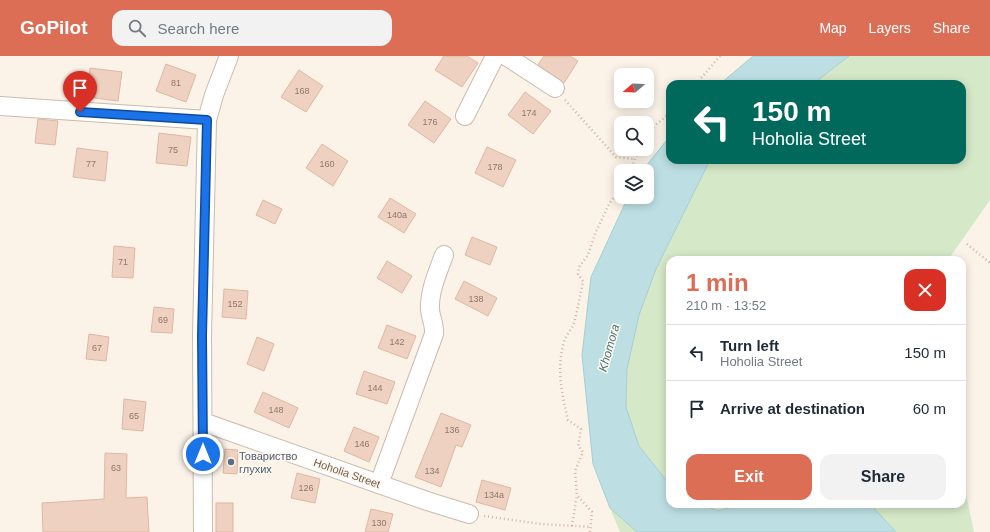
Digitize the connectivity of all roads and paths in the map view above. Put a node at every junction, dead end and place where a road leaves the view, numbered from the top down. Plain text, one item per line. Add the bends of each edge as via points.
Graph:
1 (229, 56) edge
2 (495, 56) edge
3 (506, 56) edge
4 (720, 56) edge
5 (528, 62) edge
6 (699, 80) edge
7 (555, 88) joint
8 (0, 106) edge
9 (465, 116) dead end
10 (666, 116) edge
11 (207, 120) junction
12 (654, 126) edge
13 (636, 156) edge
14 (635, 159) junction
15 (633, 164) edge
16 (614, 197) edge
17 (967, 244) dead end
18 (444, 255) dead end
19 (990, 263) edge
20 (203, 422) junction
21 (379, 484) junction
22 (577, 495) junction
23 (469, 514) joint
24 (572, 526) junction
25 (591, 527) junction
26 (203, 532) edge
27 (590, 532) edge

1 - 11 street
2 - 9 street
3 - 5 street
4 - 6 path
5 - 7 street
7 - 14 path via 616,157
8 - 11 street
10 - 12 path
11 - 20 street via 202,336
13 - 14 path
14 - 15 path
16 - 22 path via 595,234 588,255 579,267 578,274 583,281 580,298 562,352 560,387 568,420 580,429 578,446 583,452 575,471
17 - 19 path
18 - 21 street via 431,292 430,309 435,324 434,334
20 - 21 street, Hoholia Street
20 - 26 street
21 - 23 street, Hoholia Street
22 - 24 path
22 - 25 path via 592,512
23 - 24 path
24 - 25 path
25 - 27 path

